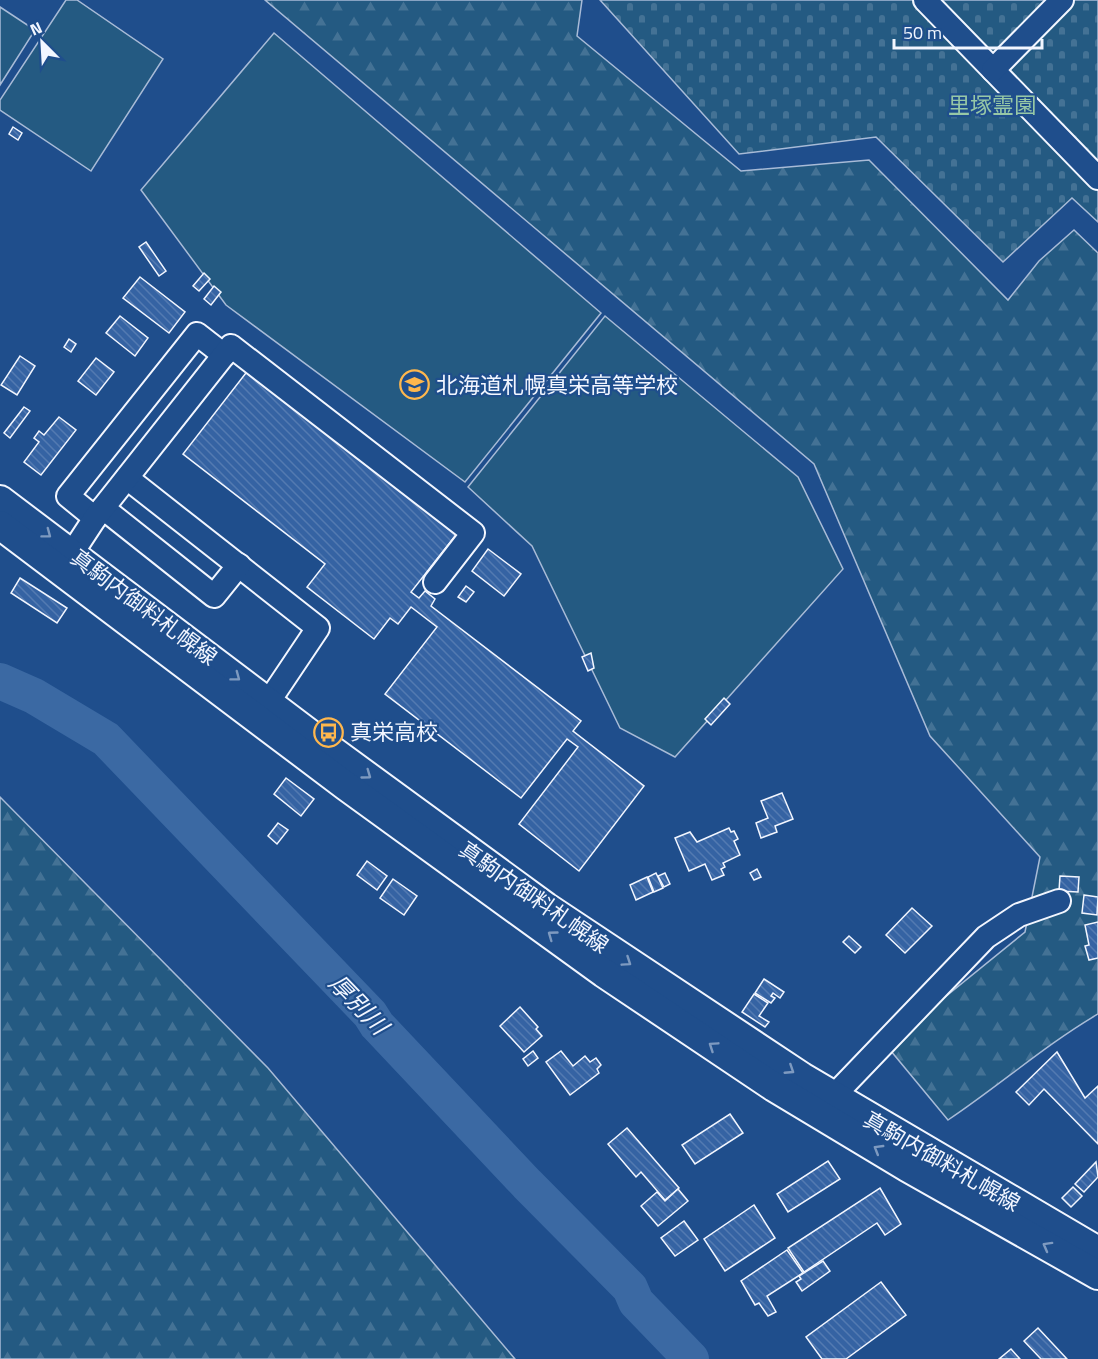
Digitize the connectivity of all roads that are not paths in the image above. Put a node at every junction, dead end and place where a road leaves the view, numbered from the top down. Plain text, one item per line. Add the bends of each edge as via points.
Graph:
1 (925, 0) edge
2 (1062, 0) edge
3 (993, 70) junction
4 (1098, 178) edge
5 (224, 355) junction
6 (128, 477) junction
7 (0, 500) edge
8 (99, 513) junction
9 (0, 525) edge
10 (72, 553) junction
11 (239, 565) junction
12 (435, 582) dead end
13 (269, 701) junction
14 (1059, 901) dead end
15 (826, 1105) junction
16 (1098, 1251) edge
17 (1098, 1275) edge

1 - 3 lane
2 - 3 lane
3 - 4 lane
5 - 6 lane
5 - 8 lane via 197,334 68,496
5 - 12 lane via 231,346 473,533
6 - 8 lane
6 - 11 lane
7 -> 10 main road, 真駒内御料札幌線
8 - 10 lane
8 - 11 lane via 214,596
15 -> 9 main road, 真駒内御料札幌線 via 604,973 346,786
10 -> 13 main road, 真駒内御料札幌線
11 - 13 lane via 318,628
13 -> 15 main road, 真駒内御料札幌線 via 546,907
14 - 15 lane via 1019,915 986,937
15 - 16 main road, 真駒内御料札幌線
17 -> 15 main road, 真駒内御料札幌線 via 907,1167

